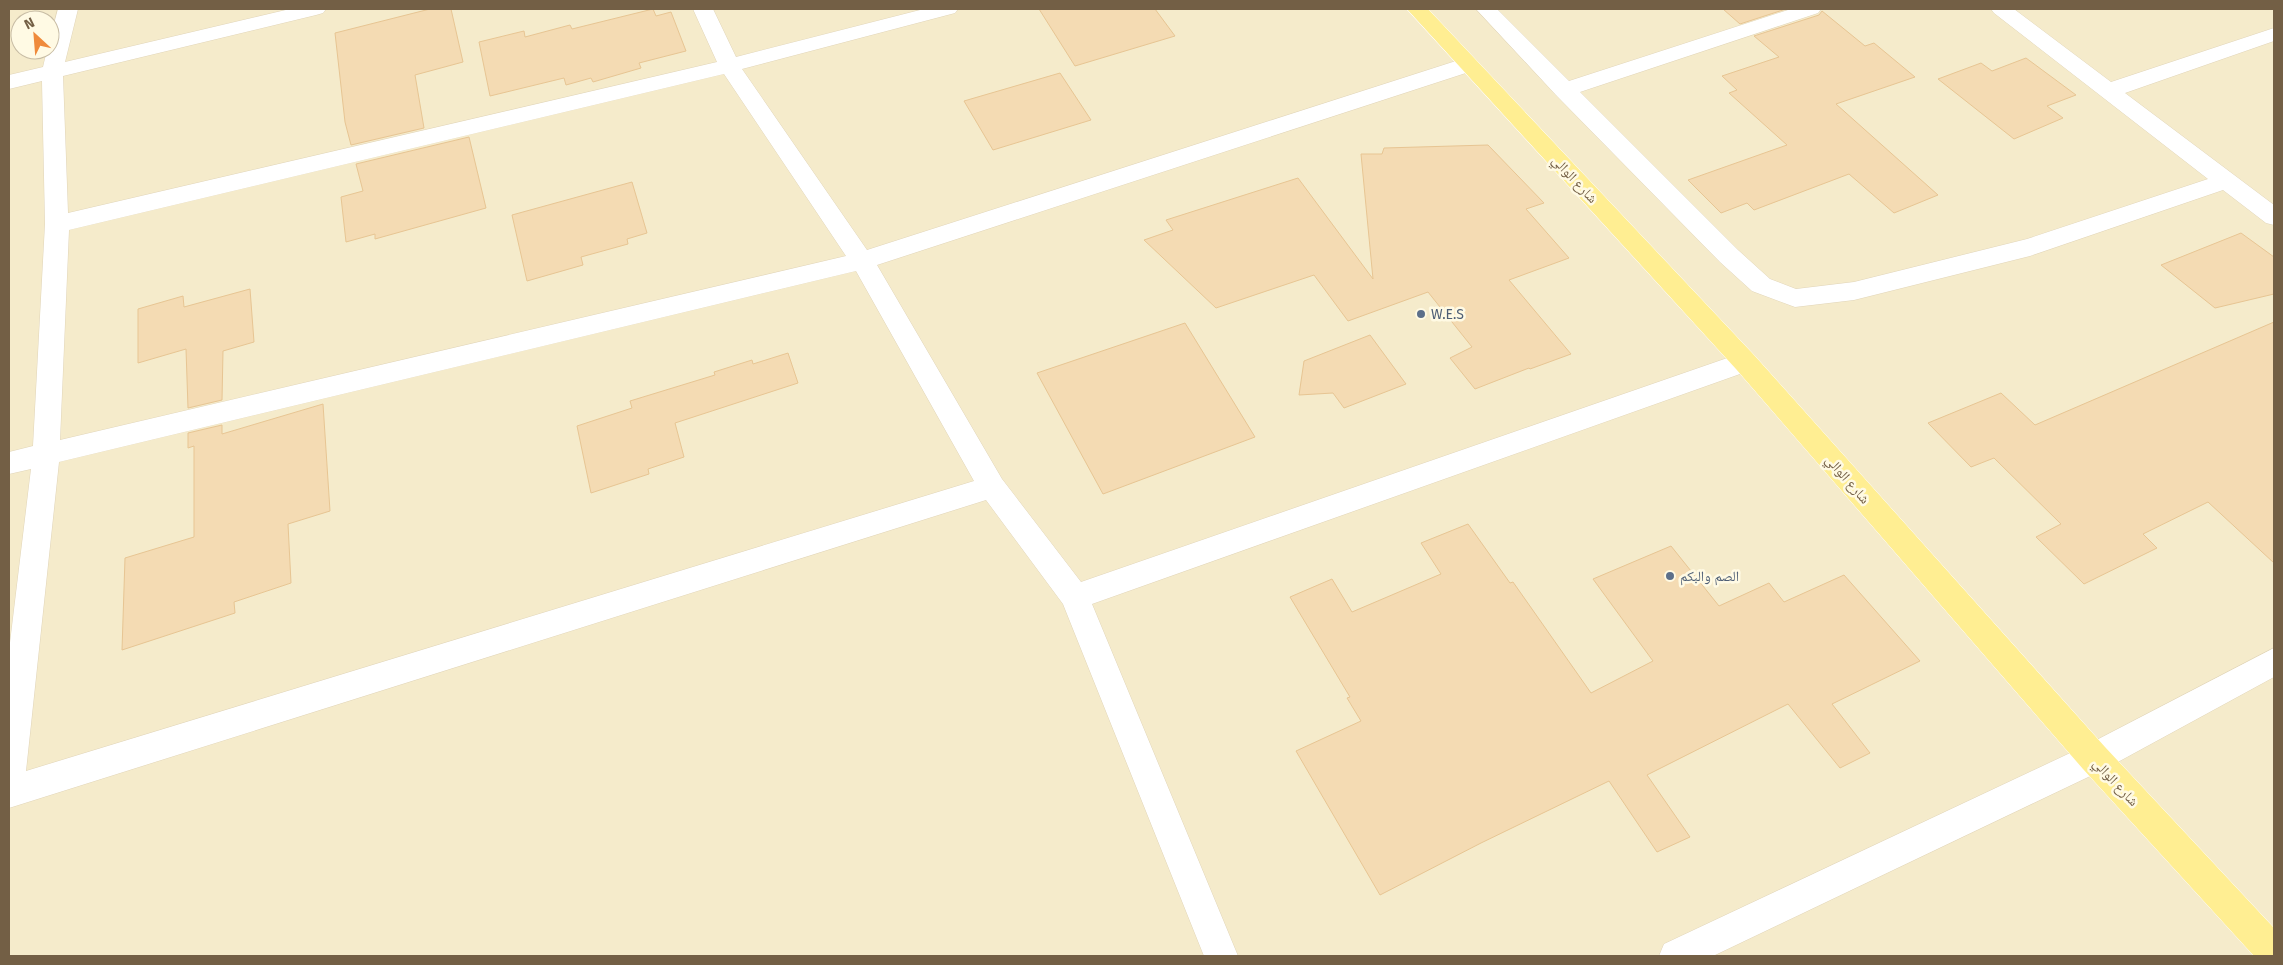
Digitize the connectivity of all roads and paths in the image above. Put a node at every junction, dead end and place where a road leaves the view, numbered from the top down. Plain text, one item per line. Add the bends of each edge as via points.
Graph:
1 (68, 9) edge
2 (316, 9) edge
3 (703, 9) edge
4 (948, 9) edge
5 (1417, 9) edge
6 (1486, 9) edge
7 (1811, 9) edge
8 (2001, 9) edge
9 (2274, 34) edge
10 (1467, 65) junction
11 (729, 66) junction
12 (52, 72) junction
13 (9, 82) edge
14 (1564, 90) junction
15 (2108, 91) junction
16 (2226, 181) junction
17 (2274, 218) edge
18 (57, 224) junction
19 (862, 261) junction
20 (1745, 362) junction
21 (46, 453) junction
22 (9, 463) edge
23 (992, 487) junction
24 (1075, 597) junction
25 (2274, 662) edge
26 (2094, 758) junction
27 (9, 783) edge
28 (9, 792) edge
29 (2274, 953) edge
30 (1221, 956) edge
31 (1676, 956) edge

1 - 12 street
2 - 12 street
3 - 11 street
4 - 11 street
5 - 10 main road, شارع الوالي
6 - 14 street
7 - 14 street
8 - 15 street
9 - 15 street
10 - 19 street
10 - 20 main road, شارع الوالي
11 - 18 street
11 - 19 street
12 - 13 street
12 - 18 street
14 - 16 street via 1761,285 1795,298 1854,291 2030,247
15 - 16 street
16 - 17 street
18 - 21 street
19 - 21 street
19 - 23 street
20 - 24 street
20 - 26 main road, شارع الوالي
21 - 22 street
21 - 27 street
23 - 24 street
23 - 28 street
24 - 30 street
25 - 26 street
26 - 29 main road, شارع الوالي
26 - 31 street

